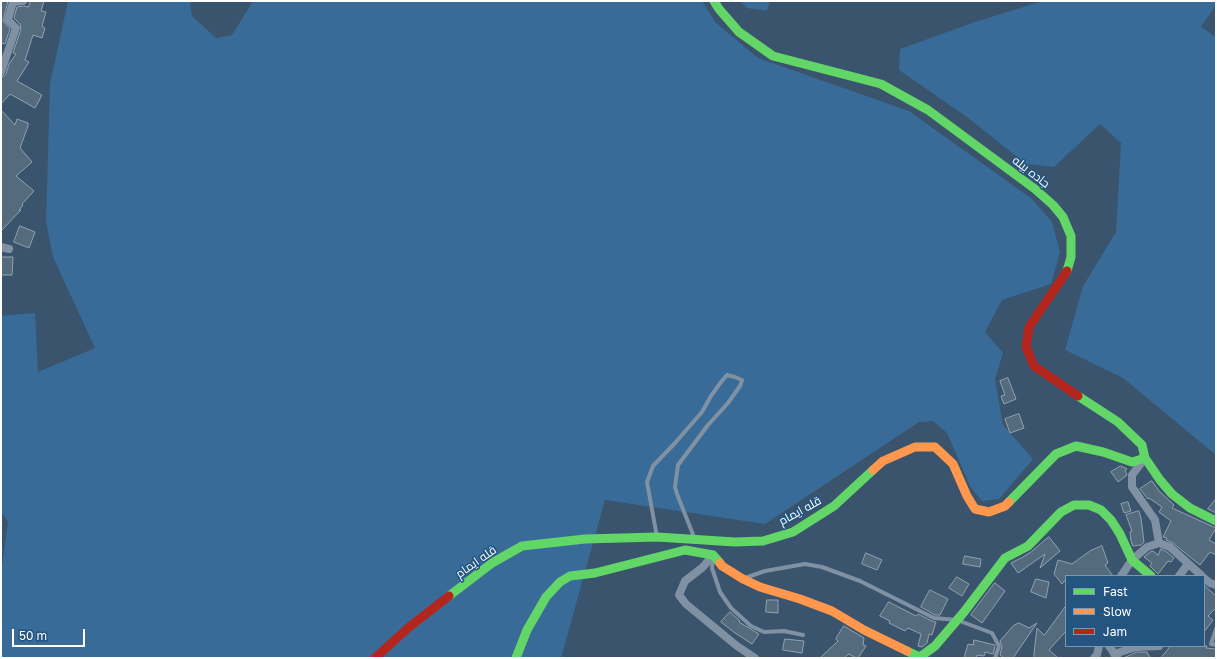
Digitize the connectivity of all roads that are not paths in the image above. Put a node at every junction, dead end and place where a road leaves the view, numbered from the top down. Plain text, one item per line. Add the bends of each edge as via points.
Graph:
1 (23, 1) edge
2 (714, 1) edge
3 (3, 61) edge
4 (1, 72) edge
5 (1145, 458) junction
6 (1216, 521) edge
7 (657, 537) junction
8 (695, 539) junction
9 (1159, 543) junction
10 (713, 555) junction
11 (1132, 560) junction
12 (1188, 564) junction
13 (1122, 575) edge
14 (1150, 575) edge
15 (1180, 575) edge
16 (1201, 575) edge
17 (743, 579) junction
18 (1205, 579) edge
19 (1216, 585) edge
20 (957, 620) junction
21 (1216, 629) edge
22 (803, 635) dead end
23 (1216, 645) edge
24 (1099, 647) edge
25 (1110, 647) edge
26 (1136, 647) edge
27 (1116, 656) edge
28 (375, 658) edge
29 (516, 658) edge
30 (755, 658) edge
31 (995, 658) edge
32 (1094, 658) edge

1 - 3 street via 13,2 8,20 16,28
2 - 5 street, جاده بیله via 739,32 773,56 881,84 928,110 1053,205 1063,217 1071,236 1071,257 1066,273 1029,327 1026,347 1034,366 1118,422 1142,445
3 - 4 street
5 - 6 street, جاده بیله via 1172,494 1190,508
5 - 8 street, قله ایمام via 1132,462 1076,446 1056,454 1005,506 988,512 975,509 953,464 935,447 915,446 883,461 834,506 793,532 763,541
5 - 9 street via 1132,475 1132,486 1156,520
7 - 8 street, قله ایمام
7 - 8 lane via 647,482 653,466 702,412 727,375 735,376 742,380 740,386 678,465 676,494
7 - 28 street, قله ایمام via 585,539 522,546 492,563 408,628
9 - 11 street via 1147,547
9 - 12 street via 1170,547
10 - 17 street via 722,566
10 - 22 lane via 712,568 720,592 731,608 751,626 764,632 784,631
10 - 29 street via 685,550 595,573 570,576 546,596 527,630
10 - 30 street via 685,581 679,594 686,604
11 - 13 street
11 - 14 street
11 - 20 street via 1120,534 1106,515 1089,505 1074,505 1061,512 1028,546 1005,558
12 - 15 street
12 - 16 street
17 - 20 lane via 765,571 805,564 822,567 860,581 934,618
17 - 20 street via 832,611 864,630 920,657 935,646
18 - 19 street
20 - 31 lane via 992,633 998,646
21 - 23 lane via 1211,644
24 - 32 street
25 - 27 street
26 - 27 street

